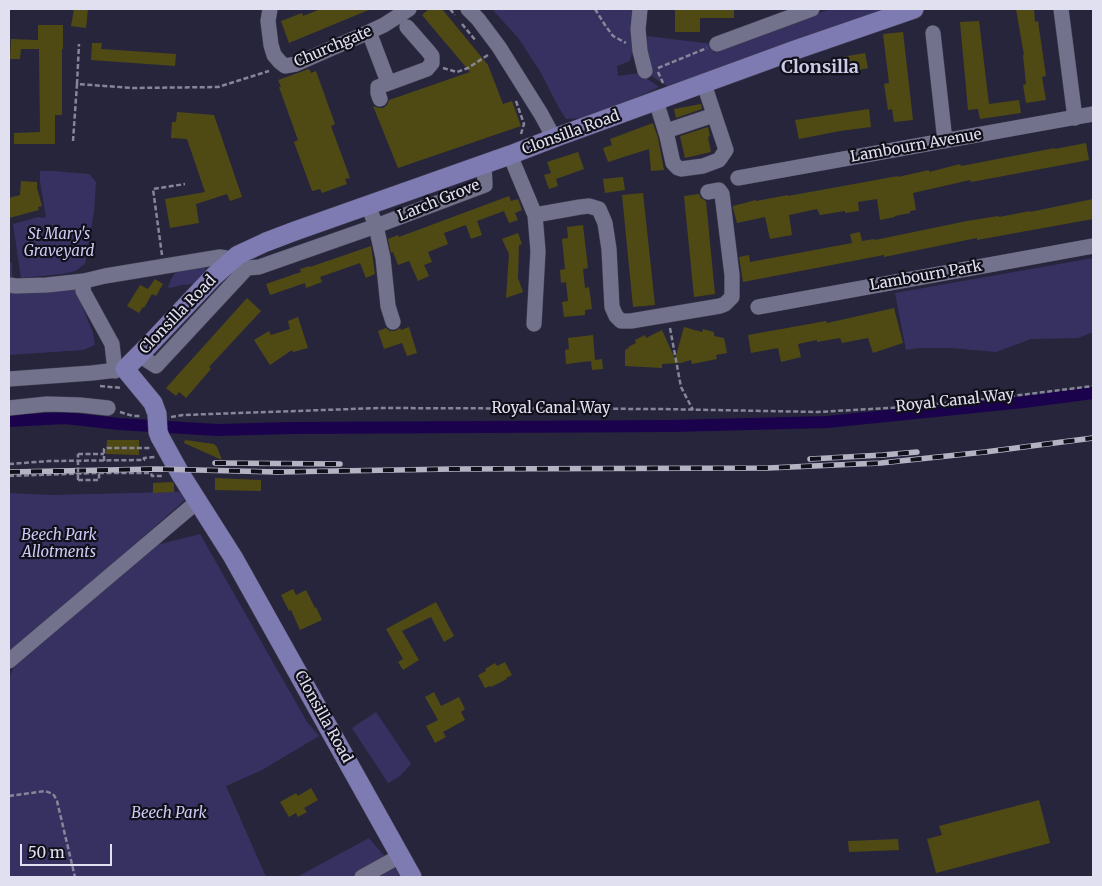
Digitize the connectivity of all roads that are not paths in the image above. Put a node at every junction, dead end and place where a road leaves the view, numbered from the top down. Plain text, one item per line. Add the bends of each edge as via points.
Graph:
1 (270, 9) edge
2 (409, 9) edge
3 (640, 9) edge
4 (812, 9) edge
5 (914, 9) edge
6 (1061, 9) edge
7 (461, 15) edge
8 (407, 26) dead end
9 (369, 32) junction
10 (933, 33) dead end
11 (717, 44) road end
12 (645, 71) dead end
13 (388, 82) junction
14 (704, 84) junction
15 (380, 99) dead end
16 (662, 99) junction
17 (1093, 114) edge
18 (714, 115) junction
19 (1075, 118) junction
20 (666, 130) junction
21 (554, 138) junction
22 (945, 142) junction
23 (510, 155) junction
24 (484, 165) junction
25 (738, 178) dead end
26 (708, 192) dead end
27 (368, 205) junction
28 (535, 215) junction
29 (376, 226) junction
30 (1093, 246) edge
31 (239, 261) junction
32 (84, 281) junction
33 (9, 285) edge
34 (758, 307) dead end
35 (393, 322) dead end
36 (534, 324) dead end
37 (120, 370) junction
38 (9, 379) edge
39 (9, 408) edge
40 (108, 408) road end
41 (198, 501) junction
42 (9, 661) edge
43 (400, 856) junction
44 (362, 877) edge
45 (412, 877) edge

1 - 9 street, Churchgate via 271,45 274,55 285,66
2 - 9 street, Churchgate
3 - 12 street via 638,29
4 - 11 street
5 - 14 main road, Clonsilla Road
6 - 19 street
7 - 21 street via 478,19 493,51 541,114
8 - 13 street via 432,56 432,63 426,69
9 - 13 street
10 - 22 street
13 - 15 street via 378,87
14 - 16 main road, Clonsilla Road
14 - 18 street
16 - 20 street
16 - 21 main road, Clonsilla Road
17 - 19 street, Lambourn Avenue
18 - 20 street
18 - 20 street via 726,150 719,160 703,166 678,168 673,163
19 - 22 street, Lambourn Avenue
21 - 23 main road, Clonsilla Road
22 - 25 street, Lambourn Avenue
23 - 24 main road, Clonsilla Road
23 - 28 street
24 - 27 main road, Clonsilla Road
24 - 29 street, Larch Grove via 485,185
26 - 28 street via 719,190 722,194 732,297 720,306 631,321 622,321 612,307 605,223 599,209 580,206
27 - 29 street
27 - 31 main road, Clonsilla Road via 266,242
28 - 36 street via 538,251
29 - 31 street, Larch Grove via 258,267
29 - 35 street
30 - 34 street, Lambourn Park
31 - 32 street, Clonsilla Road via 220,256
31 - 37 main road, Clonsilla Road via 214,276 186,320
32 - 33 street, Clonsilla Road
32 - 37 street via 83,291 112,344
37 - 38 street
37 - 41 main road, Clonsilla Road, bridge via 153,403 160,437
39 - 40 street via 55,404
41 - 42 street
41 - 43 main road, Clonsilla Road
43 - 44 street
43 - 45 main road, Clonsilla Road

